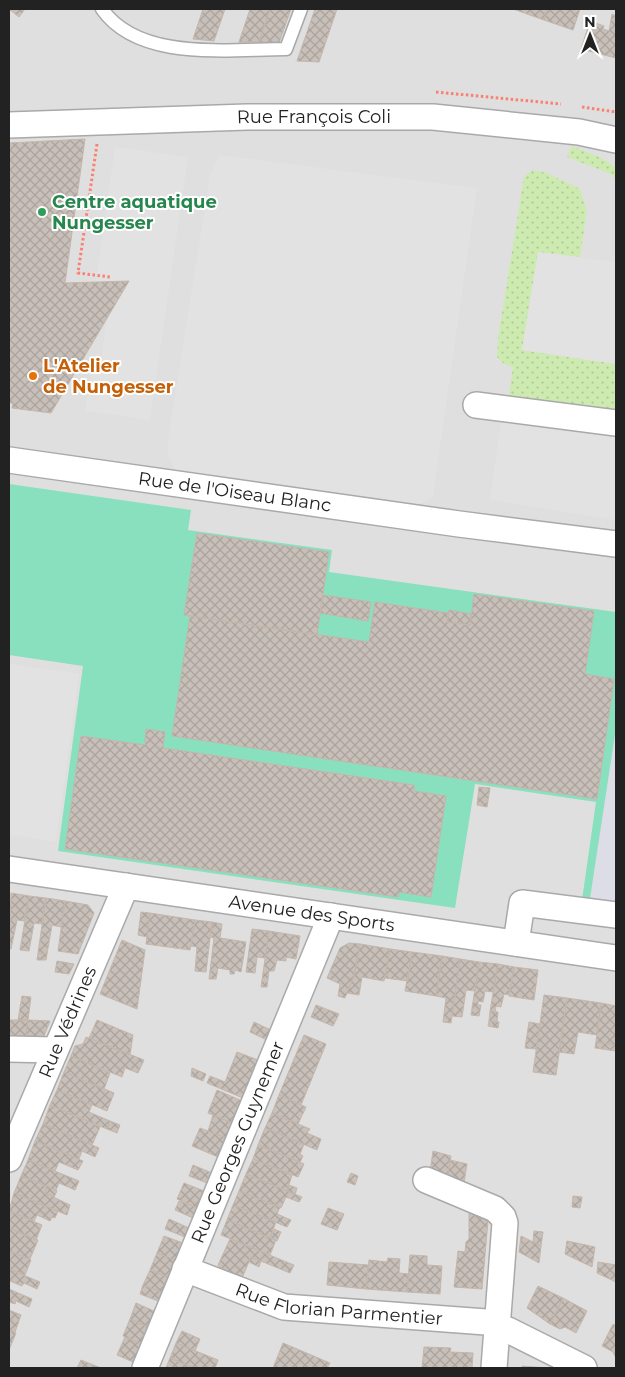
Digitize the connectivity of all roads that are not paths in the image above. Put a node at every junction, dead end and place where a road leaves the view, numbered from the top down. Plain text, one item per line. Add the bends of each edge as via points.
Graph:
1 (102, 9) edge
2 (301, 9) edge
3 (9, 126) edge
4 (616, 140) edge
5 (476, 405) dead end
6 (616, 424) edge
7 (9, 460) edge
8 (616, 544) edge
9 (9, 869) edge
10 (126, 886) junction
11 (616, 915) edge
12 (332, 916) junction
13 (516, 943) junction
14 (616, 958) edge
15 (9, 1049) edge
16 (54, 1050) junction
17 (9, 1159) edge
18 (426, 1180) dead end
19 (185, 1269) junction
20 (497, 1325) junction
21 (145, 1368) edge
22 (494, 1368) edge
23 (584, 1368) edge

1 - 2 lane via 118,27 140,38 161,45 196,49 286,49
3 - 4 street, Rue François Coli via 247,117 440,117 579,132
5 - 6 street
7 - 8 street, Rue de l'Oiseau Blanc
9 - 10 street, Avenue des Sports
10 - 12 street, Avenue des Sports
10 - 16 street, Rue Védrines
11 - 13 street via 522,903
12 - 13 street, Avenue des Sports
12 - 19 street, Rue Georges Guynemer
13 - 14 street, Avenue des Sports
15 - 16 street
16 - 17 street, Rue Védrines
18 - 20 street via 495,1209 503,1217
19 - 20 street, Rue Florian Parmentier via 284,1307 459,1318
19 - 21 street, Rue Georges Guynemer
20 - 22 street
20 - 23 street, Rue Florian Parmentier

